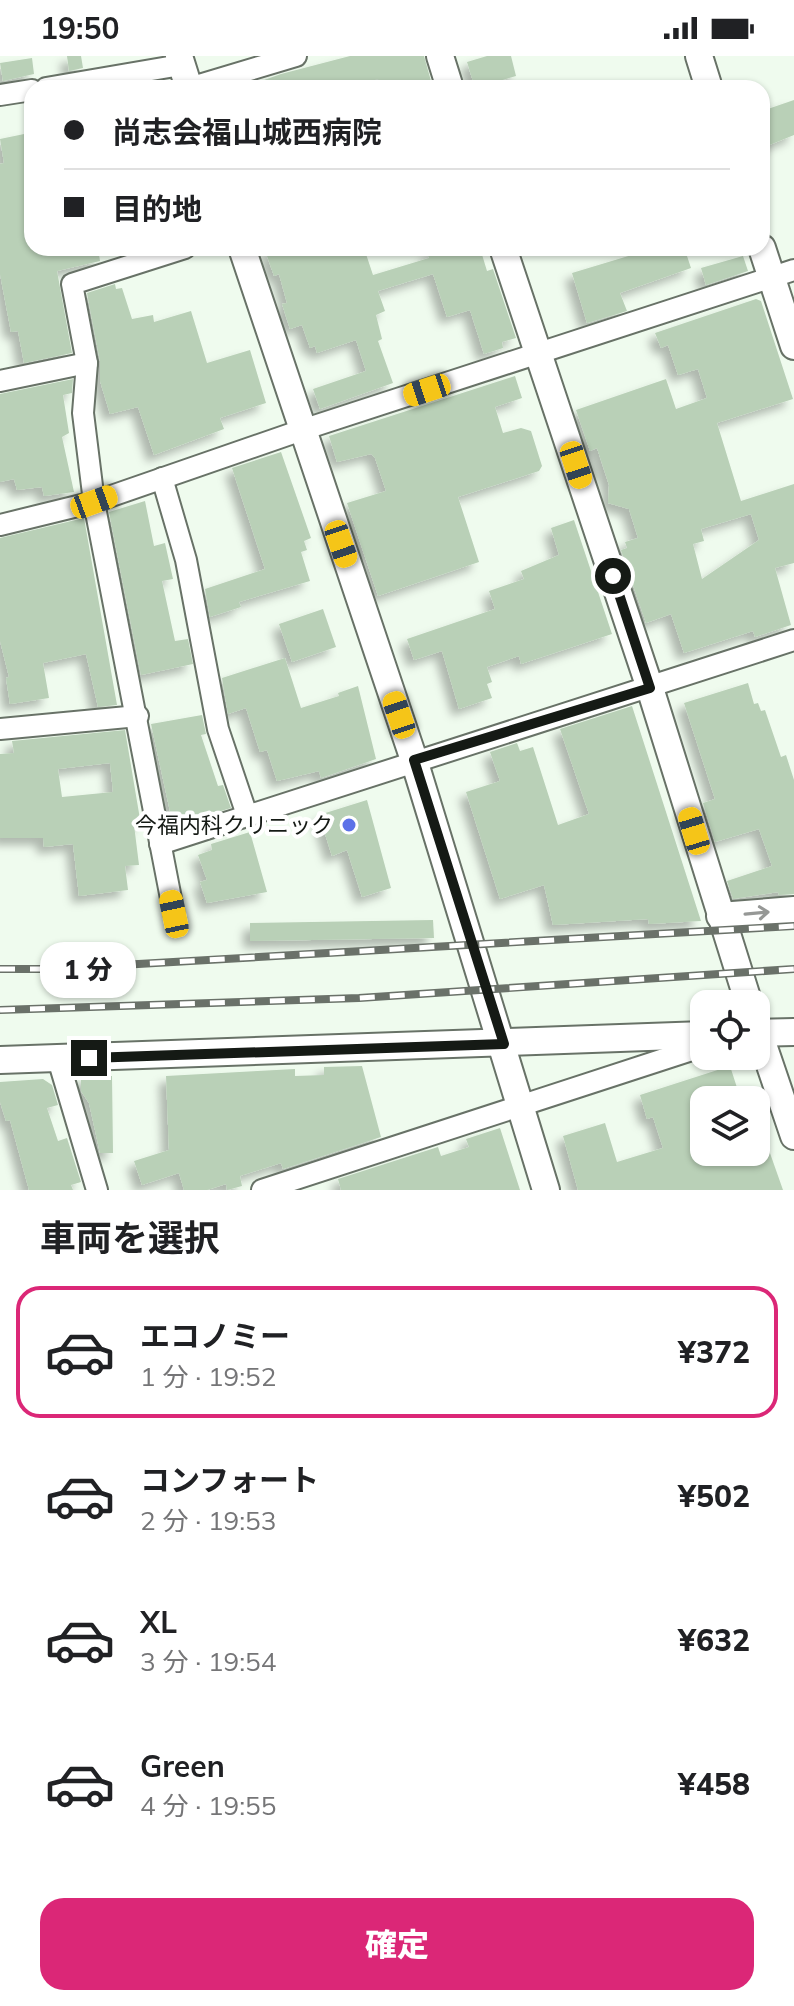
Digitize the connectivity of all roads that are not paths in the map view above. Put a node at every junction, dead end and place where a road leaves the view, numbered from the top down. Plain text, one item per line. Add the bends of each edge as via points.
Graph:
1 (296, 56) edge
2 (440, 56) edge
3 (699, 56) edge
4 (185, 74) edge
5 (125, 80) edge
6 (448, 80) edge
7 (706, 80) edge
8 (24, 91) edge
9 (0, 95) edge
10 (160, 256) edge
11 (245, 256) edge
12 (506, 256) edge
13 (769, 256) edge
14 (783, 273) edge
15 (794, 346) edge
16 (538, 353) junction
17 (87, 363) junction
18 (0, 381) edge
19 (302, 430) junction
20 (162, 478) junction
21 (94, 502) junction
22 (0, 525) edge
23 (794, 640) edge
24 (650, 688) junction
25 (138, 716) junction
26 (0, 729) edge
27 (414, 760) junction
28 (247, 815) junction
29 (160, 844) junction
30 (794, 910) edge
31 (174, 914) dead end
32 (720, 916) junction
33 (744, 990) edge
34 (770, 1031) edge
35 (794, 1032) edge
36 (690, 1036) edge
37 (504, 1044) junction
38 (690, 1051) edge
39 (58, 1059) junction
40 (0, 1060) edge
41 (770, 1067) edge
42 (518, 1107) junction
43 (794, 1136) edge
44 (97, 1190) edge
45 (262, 1190) edge
46 (546, 1190) edge

1 - 4 street
2 - 6 street
3 - 7 street
4 - 5 street
8 - 9 street
10 - 17 street via 72,284
11 - 19 street
12 - 16 street
13 - 14 street
14 - 15 street
14 - 16 street
16 - 19 street
16 - 24 street
17 - 18 street
17 - 21 street via 83,413
19 - 20 street
19 - 27 street
20 - 21 street
20 - 28 street via 186,560 218,729
21 - 22 street
21 - 25 street
23 - 24 street
24 - 27 street
24 - 32 street
25 - 26 street
25 - 29 street
27 - 28 street
27 - 37 street
28 - 29 street
29 - 31 street
32 -> 30 street
32 - 33 street
34 - 35 street
36 - 37 street
37 - 39 street
37 - 42 street
38 - 42 street
39 - 40 street
39 - 44 street
41 - 43 street
42 - 45 street
42 - 46 street

